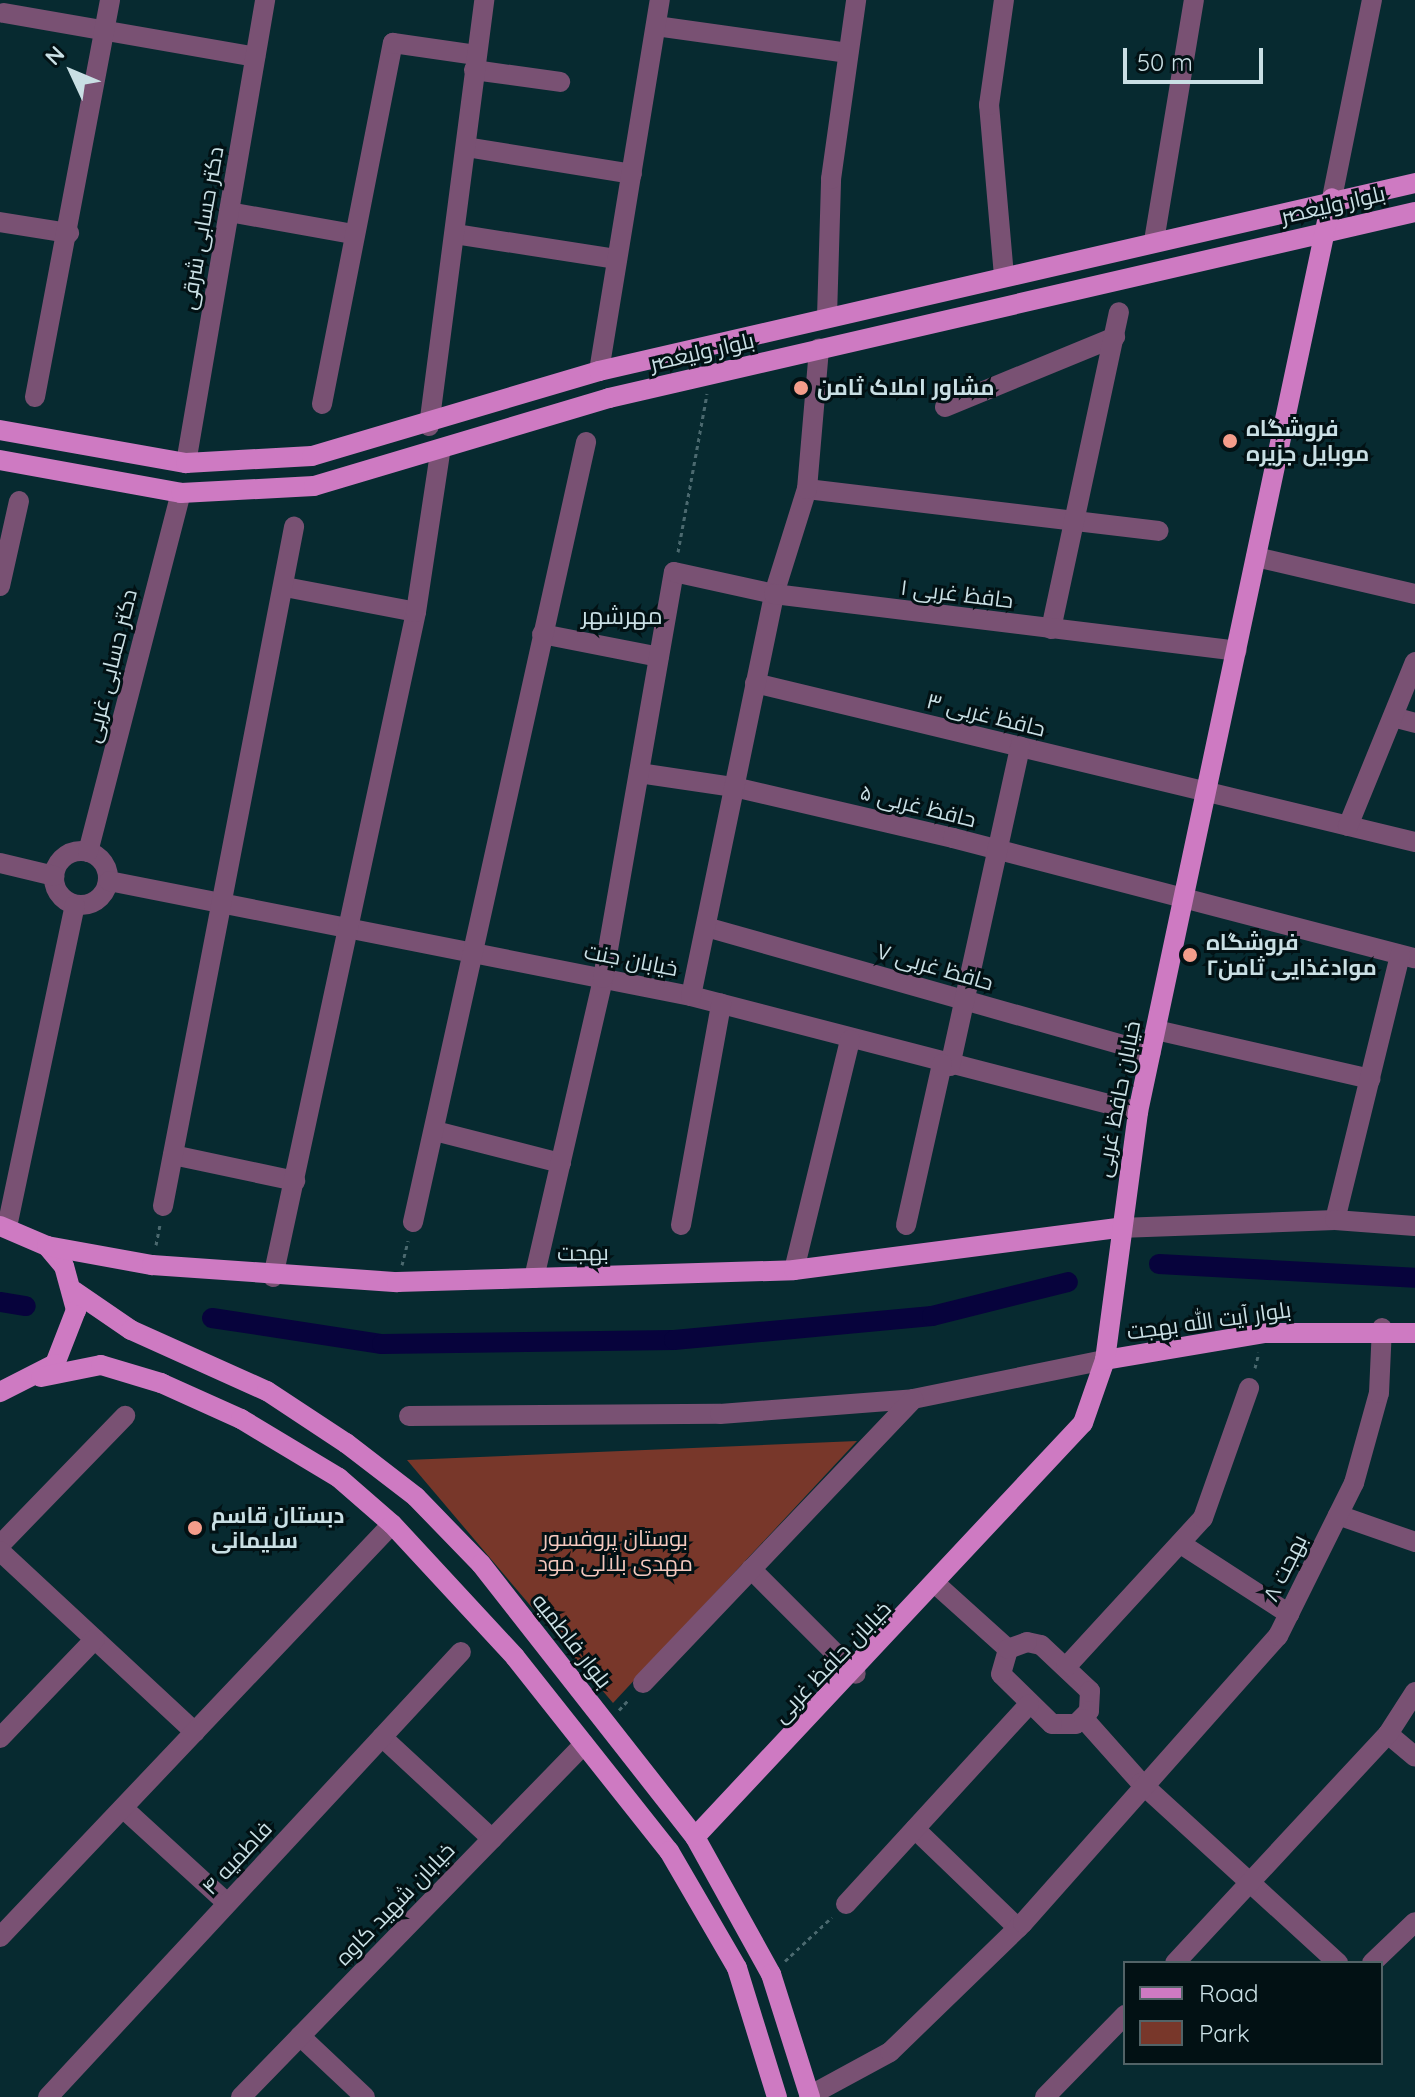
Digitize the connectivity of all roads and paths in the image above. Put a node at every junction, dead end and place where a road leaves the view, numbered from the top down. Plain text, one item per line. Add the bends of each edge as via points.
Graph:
1 (110, 0) edge
2 (265, 0) edge
3 (484, 0) edge
4 (660, 0) edge
5 (856, 0) edge
6 (1004, 0) edge
7 (1194, 0) edge
8 (1372, 0) edge
9 (1, 13) edge
10 (656, 26) junction
11 (104, 32) junction
12 (848, 53) junction
13 (255, 57) junction
14 (475, 62) junction
15 (560, 82) dead end
16 (466, 147) junction
17 (632, 174) junction
18 (1415, 183) edge
19 (1332, 198) junction
20 (229, 212) junction
21 (1415, 212) edge
22 (0, 222) edge
23 (1326, 229) junction
24 (69, 233) junction
25 (352, 234) junction
26 (455, 234) junction
27 (1154, 241) junction
28 (617, 259) junction
29 (1004, 276) junction
30 (1119, 312) dead end
31 (827, 317) junction
32 (1115, 337) junction
33 (819, 349) junction
34 (599, 371) junction
35 (711, 374) junction
36 (35, 397) dead end
37 (322, 404) dead end
38 (945, 407) dead end
39 (429, 426) junction
40 (0, 430) edge
41 (586, 442) dead end
42 (87, 446) junction
43 (440, 453) junction
44 (0, 460) edge
45 (186, 463) junction
46 (246, 463) junction
47 (81, 476) junction
48 (807, 489) junction
49 (181, 493) junction
50 (246, 493) junction
51 (19, 501) dead end
52 (1074, 520) junction
53 (294, 527) dead end
54 (1159, 531) dead end
55 (1256, 557) junction
56 (674, 572) junction
57 (0, 586) edge
58 (285, 587) junction
59 (774, 594) junction
60 (1415, 594) edge
61 (416, 612) junction
62 (1051, 629) junction
63 (542, 634) junction
64 (1236, 651) junction
65 (659, 657) junction
66 (1415, 662) edge
67 (755, 683) junction
68 (1393, 717) junction
69 (1415, 723) edge
70 (1020, 747) junction
71 (639, 773) junction
72 (734, 787) junction
73 (1206, 793) junction
74 (1348, 826) junction
75 (1415, 842) edge
76 (997, 850) junction
77 (88, 852) junction
78 (0, 863) edge
79 (54, 876) junction
80 (109, 881) junction
81 (222, 901) junction
82 (1183, 901) junction
83 (75, 905) junction
84 (706, 927) junction
85 (351, 928) junction
86 (474, 952) junction
87 (1408, 956) edge
88 (603, 978) junction
89 (691, 996) junction
90 (964, 1000) junction
91 (721, 1004) junction
92 (1156, 1030) junction
93 (850, 1040) junction
94 (1151, 1053) junction
95 (946, 1065) junction
96 (1370, 1079) junction
97 (1138, 1112) junction
98 (435, 1131) junction
99 (173, 1155) junction
100 (561, 1163) junction
101 (295, 1181) junction
102 (163, 1206) joint
103 (1335, 1220) junction
104 (413, 1222) joint
105 (681, 1225) dead end
106 (906, 1225) dead end
107 (3, 1226) edge
108 (1415, 1226) edge
109 (1119, 1228) junction
110 (47, 1246) junction
111 (152, 1265) junction
112 (794, 1270) junction
113 (273, 1277) junction
114 (534, 1278) junction
115 (397, 1282) junction
116 (74, 1291) junction
117 (1382, 1328) junction
118 (1264, 1333) junction
119 (1415, 1333) edge
120 (1105, 1360) junction
121 (41, 1377) junction
122 (1249, 1388) joint
123 (0, 1392) edge
124 (913, 1399) junction
125 (125, 1416) dead end
126 (409, 1416) dead end
127 (1338, 1515) junction
128 (392, 1524) junction
129 (1415, 1542) edge
130 (1181, 1544) junction
131 (0, 1545) edge
132 (0, 1551) edge
133 (751, 1569) junction
134 (938, 1586) junction
135 (1289, 1614) junction
136 (95, 1639) junction
137 (1008, 1649) junction
138 (461, 1652) dead end
139 (1066, 1667) junction
140 (856, 1674) junction
141 (643, 1683) joint
142 (1415, 1692) edge
143 (1029, 1704) junction
144 (1084, 1719) junction
145 (607, 1724) junction
146 (195, 1732) junction
147 (1388, 1734) junction
148 (382, 1737) junction
149 (0, 1738) edge
150 (584, 1744) junction
151 (1415, 1757) edge
152 (1141, 1783) junction
153 (123, 1808) junction
154 (915, 1829) junction
155 (695, 1837) junction
156 (492, 1839) junction
157 (1251, 1881) junction
158 (227, 1903) junction
159 (846, 1904) joint
160 (1415, 1922) edge
161 (1018, 1928) junction
162 (0, 1937) edge
163 (1177, 1961) edge
164 (1336, 1961) edge
165 (1374, 1961) edge
166 (771, 1974) junction
167 (1123, 2017) edge
168 (300, 2036) junction
169 (48, 2097) edge
170 (241, 2097) edge
171 (365, 2097) edge
172 (777, 2097) edge
173 (810, 2097) edge
174 (1045, 2097) edge

1 - 11 street
2 - 13 street, دکتر حسابی شرقی
3 - 14 street
4 - 10 street
5 - 12 street
6 - 29 street via 989,105
7 - 27 street
8 - 19 street
9 - 11 street
10 - 12 street
10 - 17 street
11 - 13 street
11 - 24 street
12 - 31 street via 831,179
13 - 20 street, دکتر حسابی شرقی
14 - 15 street
14 - 16 street
14 - 25 street via 393,43
16 - 17 street
16 - 26 street
17 - 28 street
18 - 19 main road, بلوار ولیعصر
19 - 23 main road, خیابان حافظ غربی
19 - 27 main road, بلوار ولیعصر
20 - 25 street
20 - 45 street, دکتر حسابی شرقی
21 - 23 main road, بلوار ولیعصر
22 - 24 street
23 - 33 main road, بلوار ولیعصر
23 - 55 main road, خیابان حافظ غربی
24 - 36 street
25 - 37 street
26 - 28 street
26 - 39 street
27 - 29 main road, بلوار ولیعصر
28 - 34 street
29 - 31 main road, بلوار ولیعصر
30 - 32 street
31 - 34 main road, بلوار ولیعصر
32 - 38 street
32 - 52 street
33 - 35 main road, بلوار ولیعصر
33 - 48 street
34 - 39 main road, بلوار ولیعصر
35 - 43 main road, بلوار ولیعصر via 609,398
35 - 56 path
39 - 46 main road, بلوار ولیعصر via 312,456
40 - 42 main road, بلوار ولیعصر
41 - 63 street
42 - 45 main road, بلوار ولیعصر
42 - 47 main road via 98,460
43 - 50 main road, بلوار ولیعصر via 314,486
43 - 61 street
44 - 47 main road, بلوار ولیعصر
45 - 46 main road, بلوار ولیعصر
45 - 49 main road
46 - 50 main road via 238,479
47 - 49 main road, بلوار ولیعصر
48 - 52 street
48 - 59 street
49 - 50 main road, بلوار ولیعصر
49 - 77 street, دکتر حسابی غربی
51 - 57 street
52 - 54 street
52 - 62 street
53 - 58 street
55 - 60 street
55 - 64 main road, خیابان حافظ غربی
56 - 59 street, حافظ غربی ۱
56 - 65 street
58 - 61 street
58 - 81 street
59 - 62 street, حافظ غربی ۱
59 - 67 street
61 - 85 street
62 - 64 street, حافظ غربی ۱
63 - 65 street
63 - 86 street
64 - 73 main road, خیابان حافظ غربی
65 - 71 street
66 - 68 street
67 - 70 street, حافظ غربی ۳
67 - 72 street
68 - 69 street
68 - 74 street
70 - 73 street, حافظ غربی ۳
70 - 76 street
71 - 72 street, حافظ غربی ۵
71 - 88 street
72 - 76 street, حافظ غربی ۵
72 - 84 street
73 - 74 street, حافظ غربی ۳
73 - 82 main road, خیابان حافظ غربی
74 - 75 street, حافظ غربی ۳
76 - 82 street, حافظ غربی ۵
76 - 90 street
77 - 79 street via 62,859
77 - 80 street via 101,859
78 - 79 street
79 - 83 street via 61,897
80 - 81 street, خیابان جنت
80 - 83 street via 93,903
81 - 85 street, خیابان جنت
81 - 99 street
82 - 87 street, حافظ غربی ۵
82 - 92 main road, خیابان حافظ غربی
83 - 107 street
84 - 89 street
84 - 90 street, حافظ غربی ۷
85 - 86 street, خیابان جنت
85 - 101 street
86 - 88 street, خیابان جنت
86 - 98 street
87 - 96 street
88 - 89 street, خیابان جنت
88 - 100 street
89 - 91 street, خیابان جنت
90 - 94 street, حافظ غربی ۷
90 - 95 street
91 - 93 street, خیابان جنت
91 - 105 street
92 - 94 main road, خیابان حافظ غربی
92 - 96 street
93 - 95 street, خیابان جنت
93 - 112 street
94 - 97 main road, خیابان حافظ غربی
95 - 97 street, خیابان جنت
95 - 106 street
96 - 103 street
97 - 109 main road, خیابان حافظ غربی
98 - 100 street
98 - 104 street
99 - 101 street
99 - 102 street
100 - 114 street
101 - 113 street
102 - 111 path
103 - 108 street
103 - 109 street
104 - 115 path
107 - 110 main road, بهجت
109 - 112 main road, بهجت
109 - 120 main road, خیابان حافظ غربی
110 - 111 main road, بهجت
110 - 116 main road
111 - 113 main road, بهجت
112 - 114 main road, بهجت
113 - 115 main road, بهجت
114 - 115 main road, بهجت
116 - 121 main road via 70,1339
116 - 145 main road, بلوار فاطمیه via 131,1330 267,1391 416,1497 481,1564
117 - 118 main road, بلوار آیت الله بهجت
117 - 119 main road, بلوار آیت الله بهجت
117 - 127 street, بهجت ۸ via 1379,1393
118 - 120 main road, بلوار آیت الله بهجت
118 - 122 path
120 - 124 street
120 - 134 main road, خیابان حافظ غربی via 1083,1423
121 - 123 main road
121 - 128 main road via 101,1365 161,1383 339,1478
122 - 130 street via 1203,1518
124 - 126 street via 720,1414
124 - 133 street
125 - 131 street
127 - 129 street
127 - 135 street, بهجت ۸
128 - 146 street
128 - 150 main road
130 - 135 street
130 - 139 street
132 - 136 street
133 - 140 street
133 - 141 street
134 - 137 street
134 - 140 main road, خیابان حافظ غربی
135 - 152 street, بهجت ۸ via 1278,1636
136 - 146 street
136 - 149 street
137 - 139 street via 1041,1645
137 - 143 street via 1001,1674
138 - 148 street, فاطمیه ۴
139 - 144 street via 1090,1691
140 - 155 main road, خیابان حافظ غربی
141 - 145 path
142 - 147 street
143 - 144 street via 1052,1724
143 - 154 street
144 - 152 street
145 - 155 main road, بلوار فاطمیه
146 - 153 street
147 - 151 street
147 - 157 street
148 - 156 street
148 - 158 street, فاطمیه ۴
150 - 156 street, خیابان شهید کاوه
150 - 172 main road via 699,1898 737,1968
152 - 157 street
152 - 161 street, بهجت ۸
153 - 158 street
153 - 162 street
154 - 159 street
154 - 161 street
155 - 166 main road, بلوار فاطمیه
156 - 168 street, خیابان شهید کاوه
157 - 163 street
157 - 164 street
158 - 169 street, فاطمیه ۴
159 - 166 path
160 - 165 street
161 - 173 street, بهجت ۸ via 890,2052
166 - 173 main road, بلوار فاطمیه
167 - 174 street
168 - 170 street, خیابان شهید کاوه
168 - 171 street

